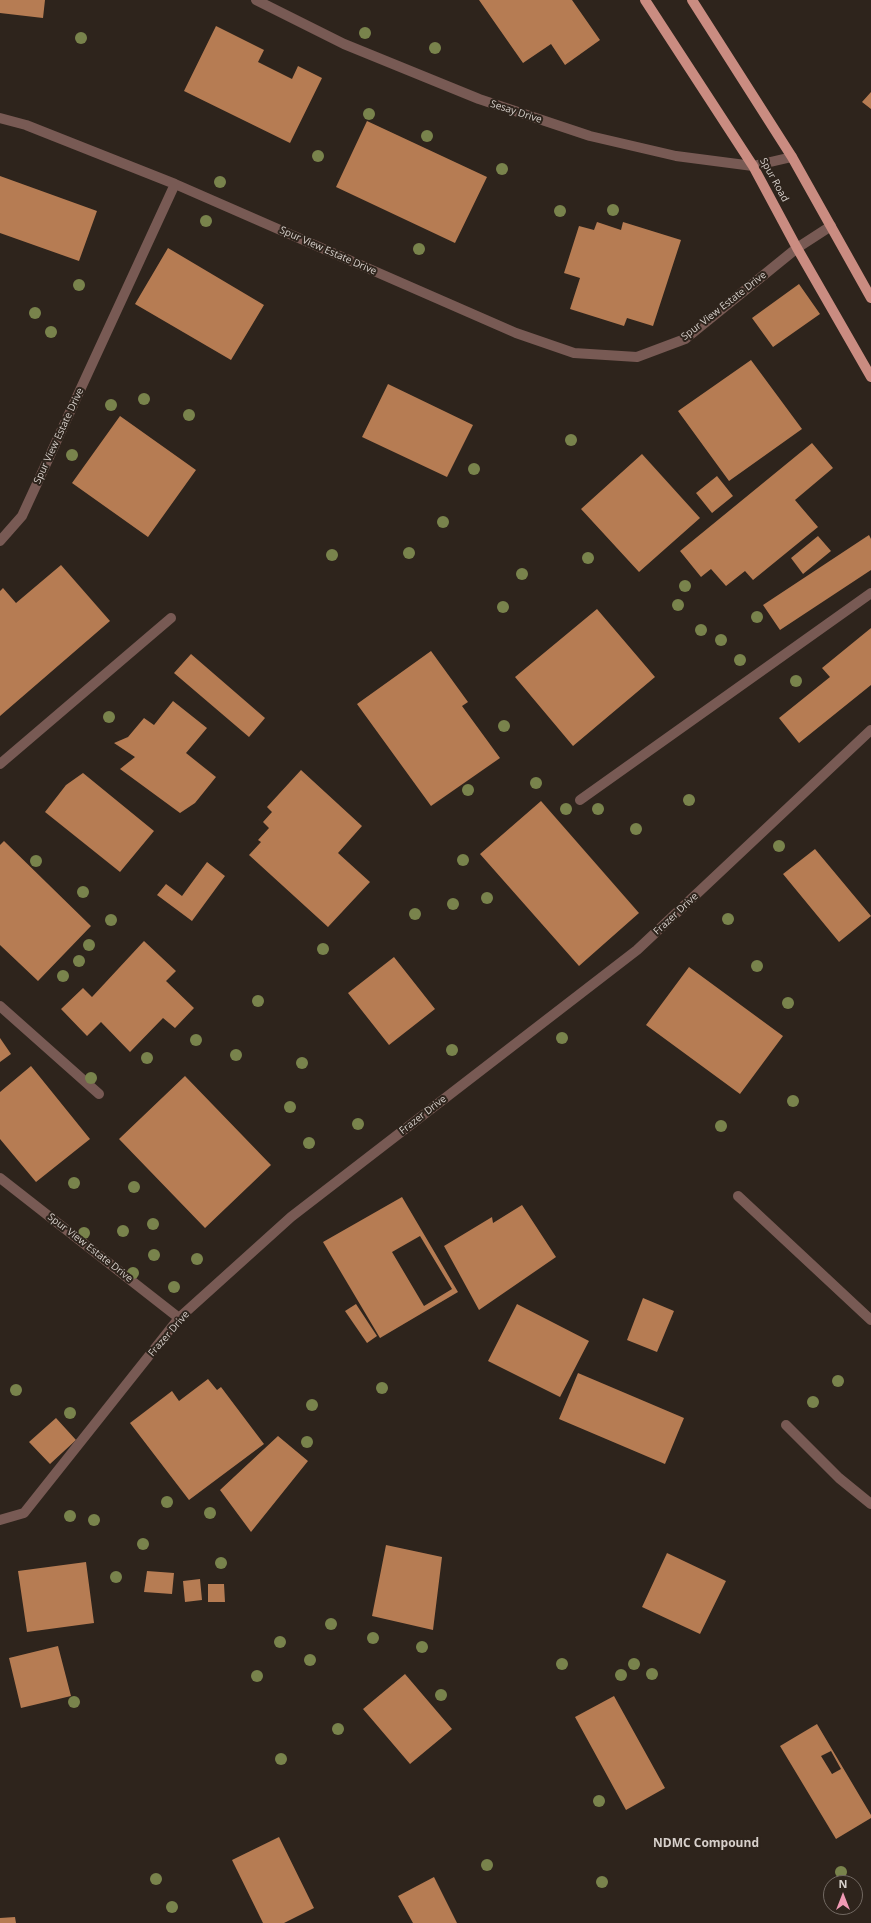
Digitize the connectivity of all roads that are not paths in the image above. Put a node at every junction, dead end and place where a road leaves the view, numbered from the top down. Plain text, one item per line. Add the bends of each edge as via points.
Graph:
1 (256, 0) edge
2 (645, 0) edge
3 (692, 0) edge
4 (0, 118) edge
5 (792, 157) junction
6 (753, 166) junction
7 (175, 184) junction
8 (831, 226) junction
9 (797, 248) junction
10 (871, 298) edge
11 (871, 377) edge
12 (0, 541) edge
13 (871, 593) edge
14 (170, 618) dead end
15 (871, 730) edge
16 (0, 764) edge
17 (580, 800) dead end
18 (0, 1006) edge
19 (99, 1094) dead end
20 (0, 1178) edge
21 (738, 1196) dead end
22 (180, 1318) junction
23 (871, 1320) edge
24 (786, 1425) dead end
25 (871, 1504) edge
26 (0, 1520) edge

1 - 6 street, Sesay Drive via 344,44 479,99 590,136 676,156
2 - 6 main road, Spur Road
3 - 5 main road
4 - 7 street via 26,125
5 - 6 street, Sesay Drive
5 - 8 main road
6 - 9 main road, Spur Road
7 - 9 street, Spur View Estate Drive via 516,333 574,353 637,357 685,339
7 - 12 street, Spur View Estate Drive via 22,516
8 - 9 street, Spur View Estate Drive
8 - 10 main road
9 - 11 main road, Spur Road
13 - 17 street
14 - 16 street
15 - 22 street, Frazer Drive via 637,950 291,1217
18 - 19 street
20 - 22 street, Spur View Estate Drive
21 - 23 street
22 - 26 street, Frazer Drive via 24,1513
24 - 25 street via 839,1478

